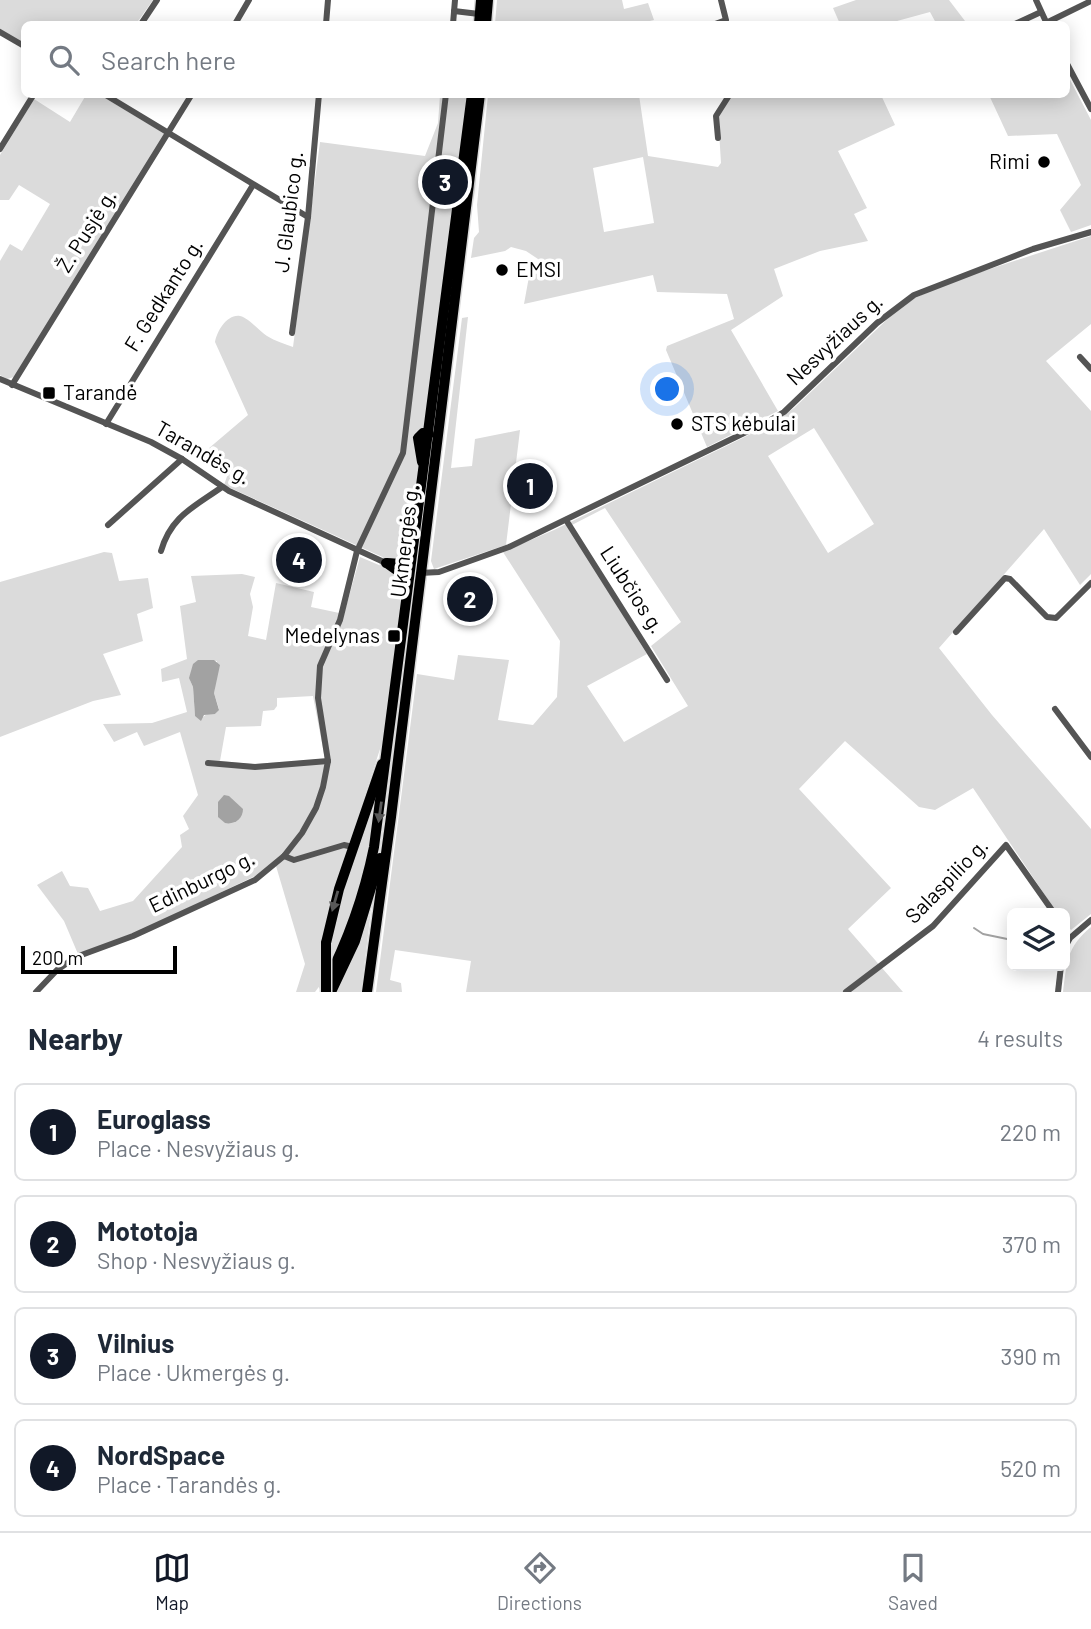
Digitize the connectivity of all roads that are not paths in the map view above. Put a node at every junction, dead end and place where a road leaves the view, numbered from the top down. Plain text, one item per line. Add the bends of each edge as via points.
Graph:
1 (157, 0) edge
2 (249, 0) edge
3 (328, 0) edge
4 (455, 0) edge
5 (481, 0) edge
6 (488, 0) edge
7 (721, 0) edge
8 (1035, 0) edge
9 (1091, 1) edge
10 (454, 11) junction
11 (1041, 12) junction
12 (479, 19) edge
13 (143, 21) edge
14 (236, 21) edge
15 (326, 21) edge
16 (453, 21) edge
17 (486, 21) edge
18 (723, 21) edge
19 (1022, 21) edge
20 (1046, 21) edge
21 (1053, 21) edge
22 (0, 32) edge
23 (21, 44) edge
24 (1070, 69) edge
25 (32, 98) edge
26 (110, 98) edge
27 (190, 98) edge
28 (319, 98) edge
29 (446, 98) edge
30 (471, 98) edge
31 (480, 98) edge
32 (727, 98) edge
33 (1091, 108) edge
34 (169, 134) junction
35 (718, 138) dead end
36 (0, 149) edge
37 (253, 185) junction
38 (308, 217) junction
39 (1091, 232) edge
40 (292, 333) dead end
41 (1080, 357) dead end
42 (1091, 370) edge
43 (1091, 377) edge
44 (0, 379) edge
45 (12, 385) junction
46 (106, 424) junction
47 (429, 434) junction
48 (182, 459) junction
49 (435, 461) junction
50 (222, 487) junction
51 (566, 520) junction
52 (108, 525) dead end
53 (416, 534) junction
54 (160, 551) dead end
55 (357, 551) junction
56 (386, 563) junction
57 (420, 573) junction
58 (1091, 583) edge
59 (407, 601) junction
60 (956, 632) dead end
61 (667, 680) dead end
62 (1055, 709) dead end
63 (389, 744) junction
64 (1091, 757) edge
65 (328, 761) junction
66 (208, 763) dead end
67 (391, 817) junction
68 (353, 848) junction
69 (284, 856) junction
70 (1050, 908) edge
71 (1091, 919) edge
72 (1070, 938) edge
73 (1060, 971) edge
74 (36, 992) edge
75 (326, 992) edge
76 (367, 992) edge
77 (846, 992) edge
78 (1058, 992) edge

1 - 13 street
2 - 14 street
3 - 15 street
4 - 10 street
5 - 12 highway
6 - 17 highway
7 - 18 street
8 - 11 street
9 - 21 street
10 - 12 street
10 - 16 street
11 - 19 street
11 - 20 street
22 - 23 street
24 - 33 street
25 - 36 street
26 - 34 street
27 - 34 street, Ž. Pusjė g.
28 - 38 street, J. Glaubico g.
29 - 55 street, Edinburgo g. via 402,453
30 - 47 highway
31 - 49 highway, Ukmergės g.
32 - 35 street via 716,116
34 - 37 street
34 - 45 street, Ž. Pusjė g.
37 - 38 street
37 - 46 street, F. Gedkanto g.
38 - 40 street, J. Glaubico g.
39 - 51 street, Nesvyžiaus g. via 914,295 877,323 784,412
41 - 42 street
42 - 43 street
44 - 45 street, Tarandės g.
45 - 46 street, Tarandės g.
46 - 48 street, Tarandės g.
47 - 49 highway
47 - 53 highway, Ukmergės g. via 418,438 424,471
48 - 50 street, Tarandės g.
48 - 52 street
49 - 57 highway, Ukmergės g.
50 - 54 street via 176,521
50 - 55 street, Tarandės g.
51 - 57 street, Nesvyžiaus g. via 501,550 439,572
51 - 61 street, Liubčios g.
53 - 56 highway via 405,561
53 - 59 highway, Ukmergės g.
55 - 56 street, Tarandės g.
55 - 65 street, Edinburgo g. via 340,620 320,666 318,698
56 - 59 highway via 402,574
57 - 67 highway, Ukmergės g.
58 - 60 street via 1056,618 1046,617 1008,577
59 - 63 highway, Ukmergės g.
62 - 64 street
63 - 68 highway
63 -> 75 highway via 365,886
65 - 66 street via 255,767
65 - 69 street, Edinburgo g. via 316,808
67 - 75 highway via 359,930
67 - 76 highway, Ukmergės g.
68 - 69 street via 344,845 295,860
68 -> 75 highway, bridge via 326,943
69 - 74 street, Edinburgo g. via 255,880 76,957
70 - 77 street, Salaspilio g. via 1006,845 933,926
71 - 72 street
73 - 78 street

